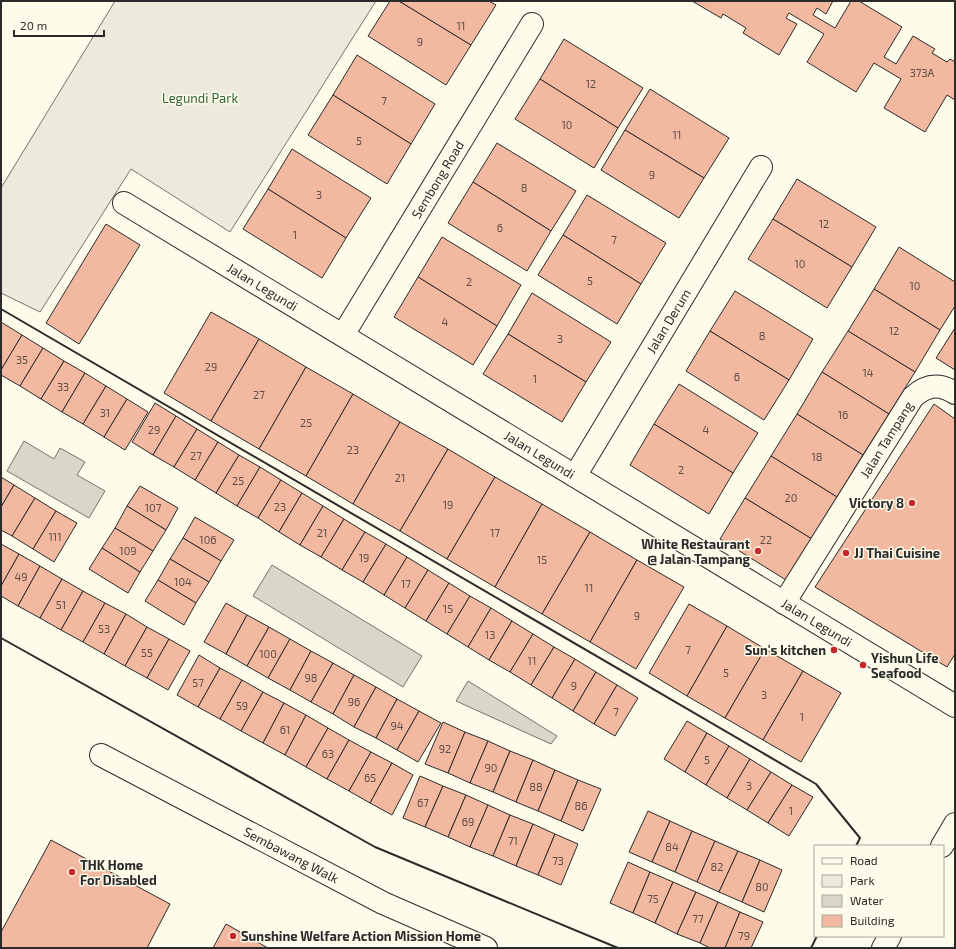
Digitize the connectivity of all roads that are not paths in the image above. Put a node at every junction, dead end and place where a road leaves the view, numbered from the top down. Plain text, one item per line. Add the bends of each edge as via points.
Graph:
1 (532, 24) dead end
2 (761, 167) dead end
3 (124, 203) dead end
4 (343, 335) junction
5 (955, 393) edge
6 (575, 476) junction
7 (784, 603) junction
8 (955, 706) edge
9 (101, 755) dead end
10 (955, 824) edge
11 (943, 845) edge
12 (890, 937) edge
13 (486, 948) edge
14 (884, 948) edge

1 - 4 street, Sembong Road
2 - 6 street, Jalan Derum
3 - 4 street, Jalan Legundi
4 - 6 street, Jalan Legundi
5 - 7 street, Jalan Tampang via 934,386 922,389 913,397
6 - 7 street, Jalan Legundi
7 - 8 street, Jalan Legundi
9 - 13 street, Sembawang Walk via 383,903
10 - 11 street
12 - 14 street

